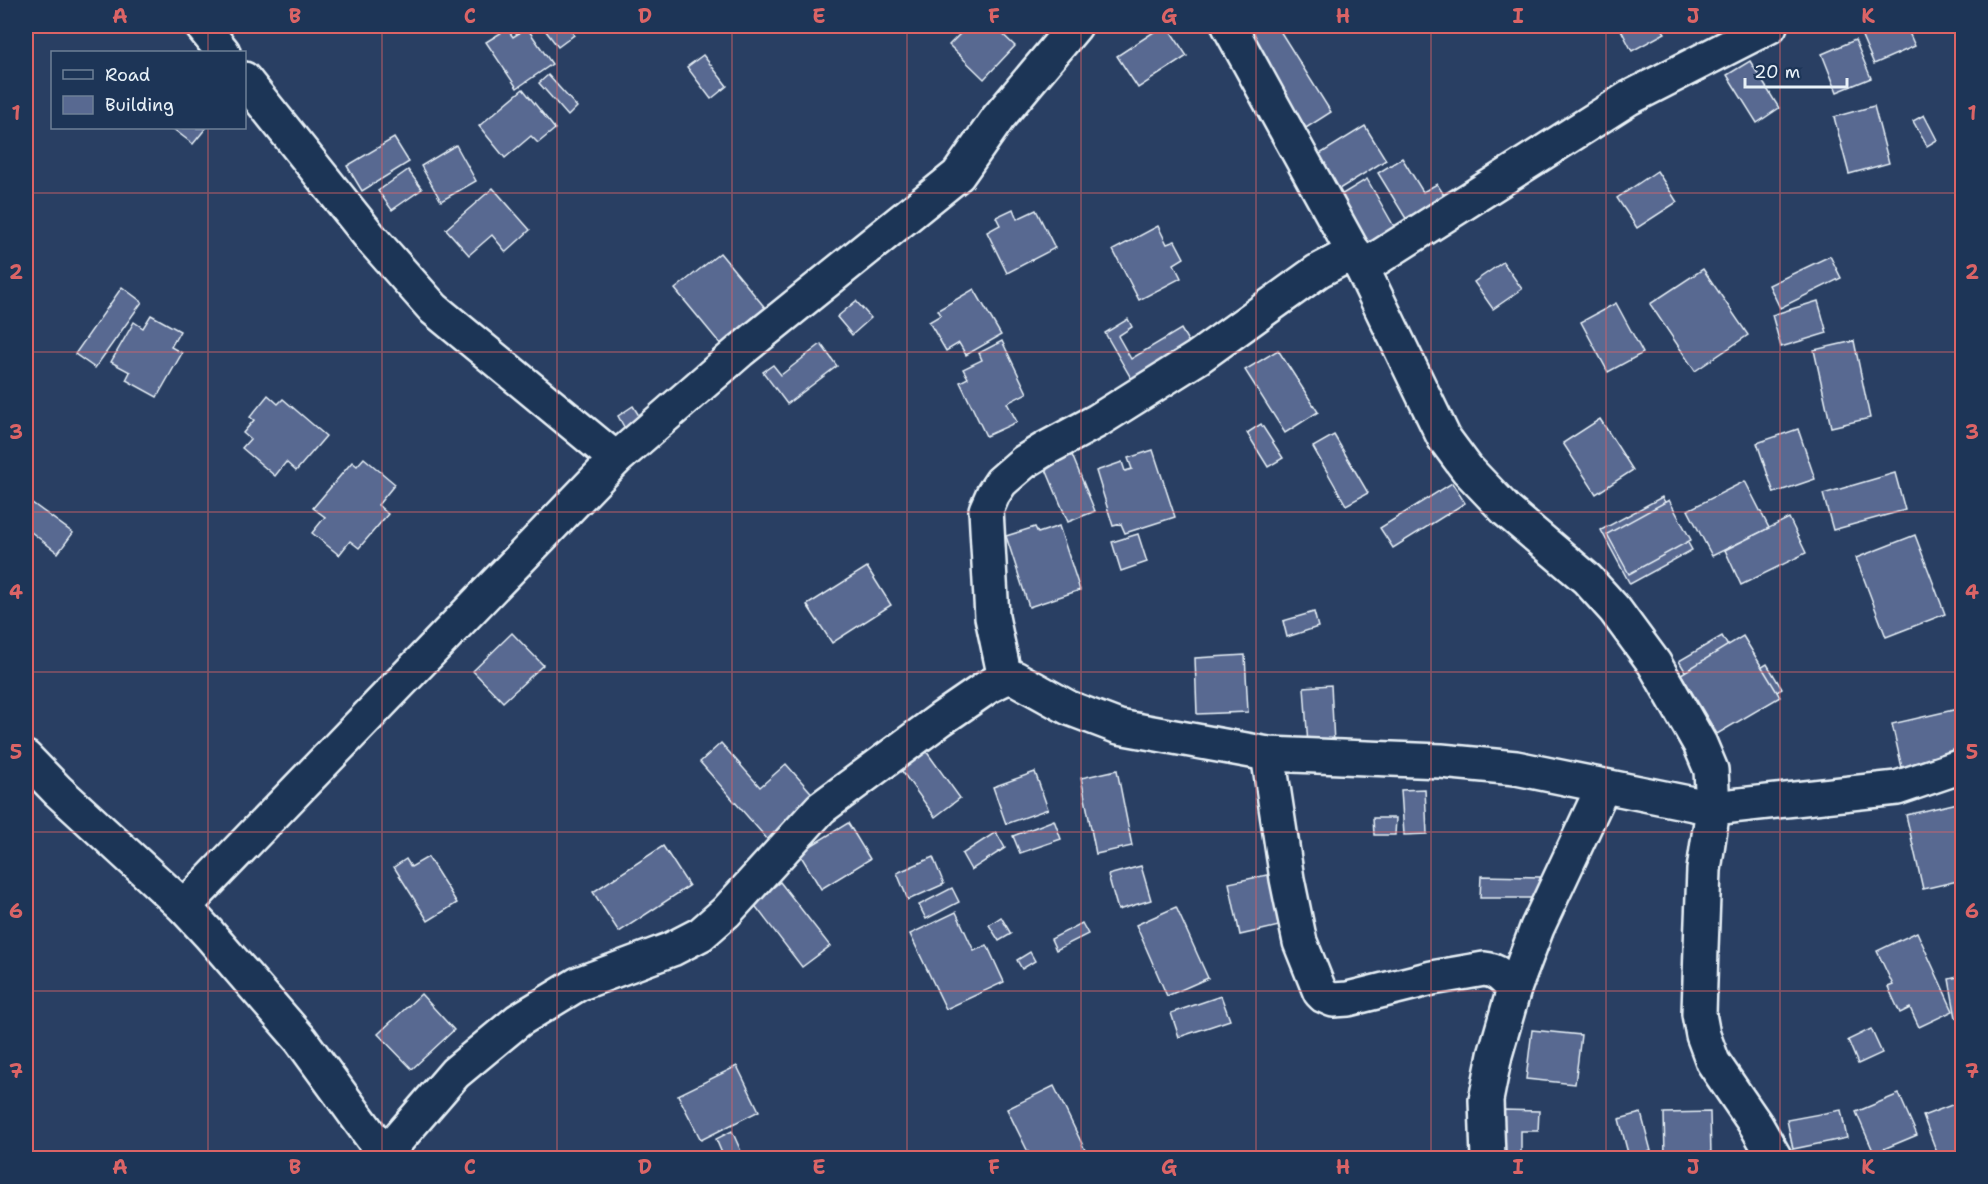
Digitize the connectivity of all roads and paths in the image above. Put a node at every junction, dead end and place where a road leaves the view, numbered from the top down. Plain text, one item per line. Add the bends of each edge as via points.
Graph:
1 (202, 26) edge
2 (1075, 26) edge
3 (1229, 26) edge
4 (1770, 26) edge
5 (222, 51) edge
6 (246, 82) edge
7 (1358, 260) junction
8 (616, 459) junction
9 (1005, 678) junction
10 (1268, 754) junction
11 (26, 758) edge
12 (1962, 766) edge
13 (1603, 787) junction
14 (1713, 808) junction
15 (184, 907) junction
16 (1514, 989) junction
17 (386, 1156) edge
18 (1488, 1158) edge
19 (1775, 1158) edge

1 - 5 street
2 - 8 street via 998,118 958,175 740,351
3 - 7 street
4 - 7 street via 1629,98
6 - 8 street via 371,238 434,309
7 - 9 street via 1318,271 1197,358 1024,462 1001,482 986,510 992,617
7 - 14 street via 1449,446 1507,512 1587,579 1654,663 1704,752 1711,770
8 - 15 street
9 - 10 street via 1015,678 1069,708 1119,727
9 - 17 street via 941,719 821,808 701,934 578,984 519,1020 455,1073
10 - 13 street via 1505,767
10 - 16 street via 1300,942 1324,996 1348,999 1484,969 1501,974
11 - 15 street
12 - 14 street via 1897,788
13 - 14 street
13 - 16 street via 1537,928
14 - 19 street via 1704,870 1699,1014 1713,1062
15 - 17 street via 301,1040
16 - 18 street via 1486,1100

